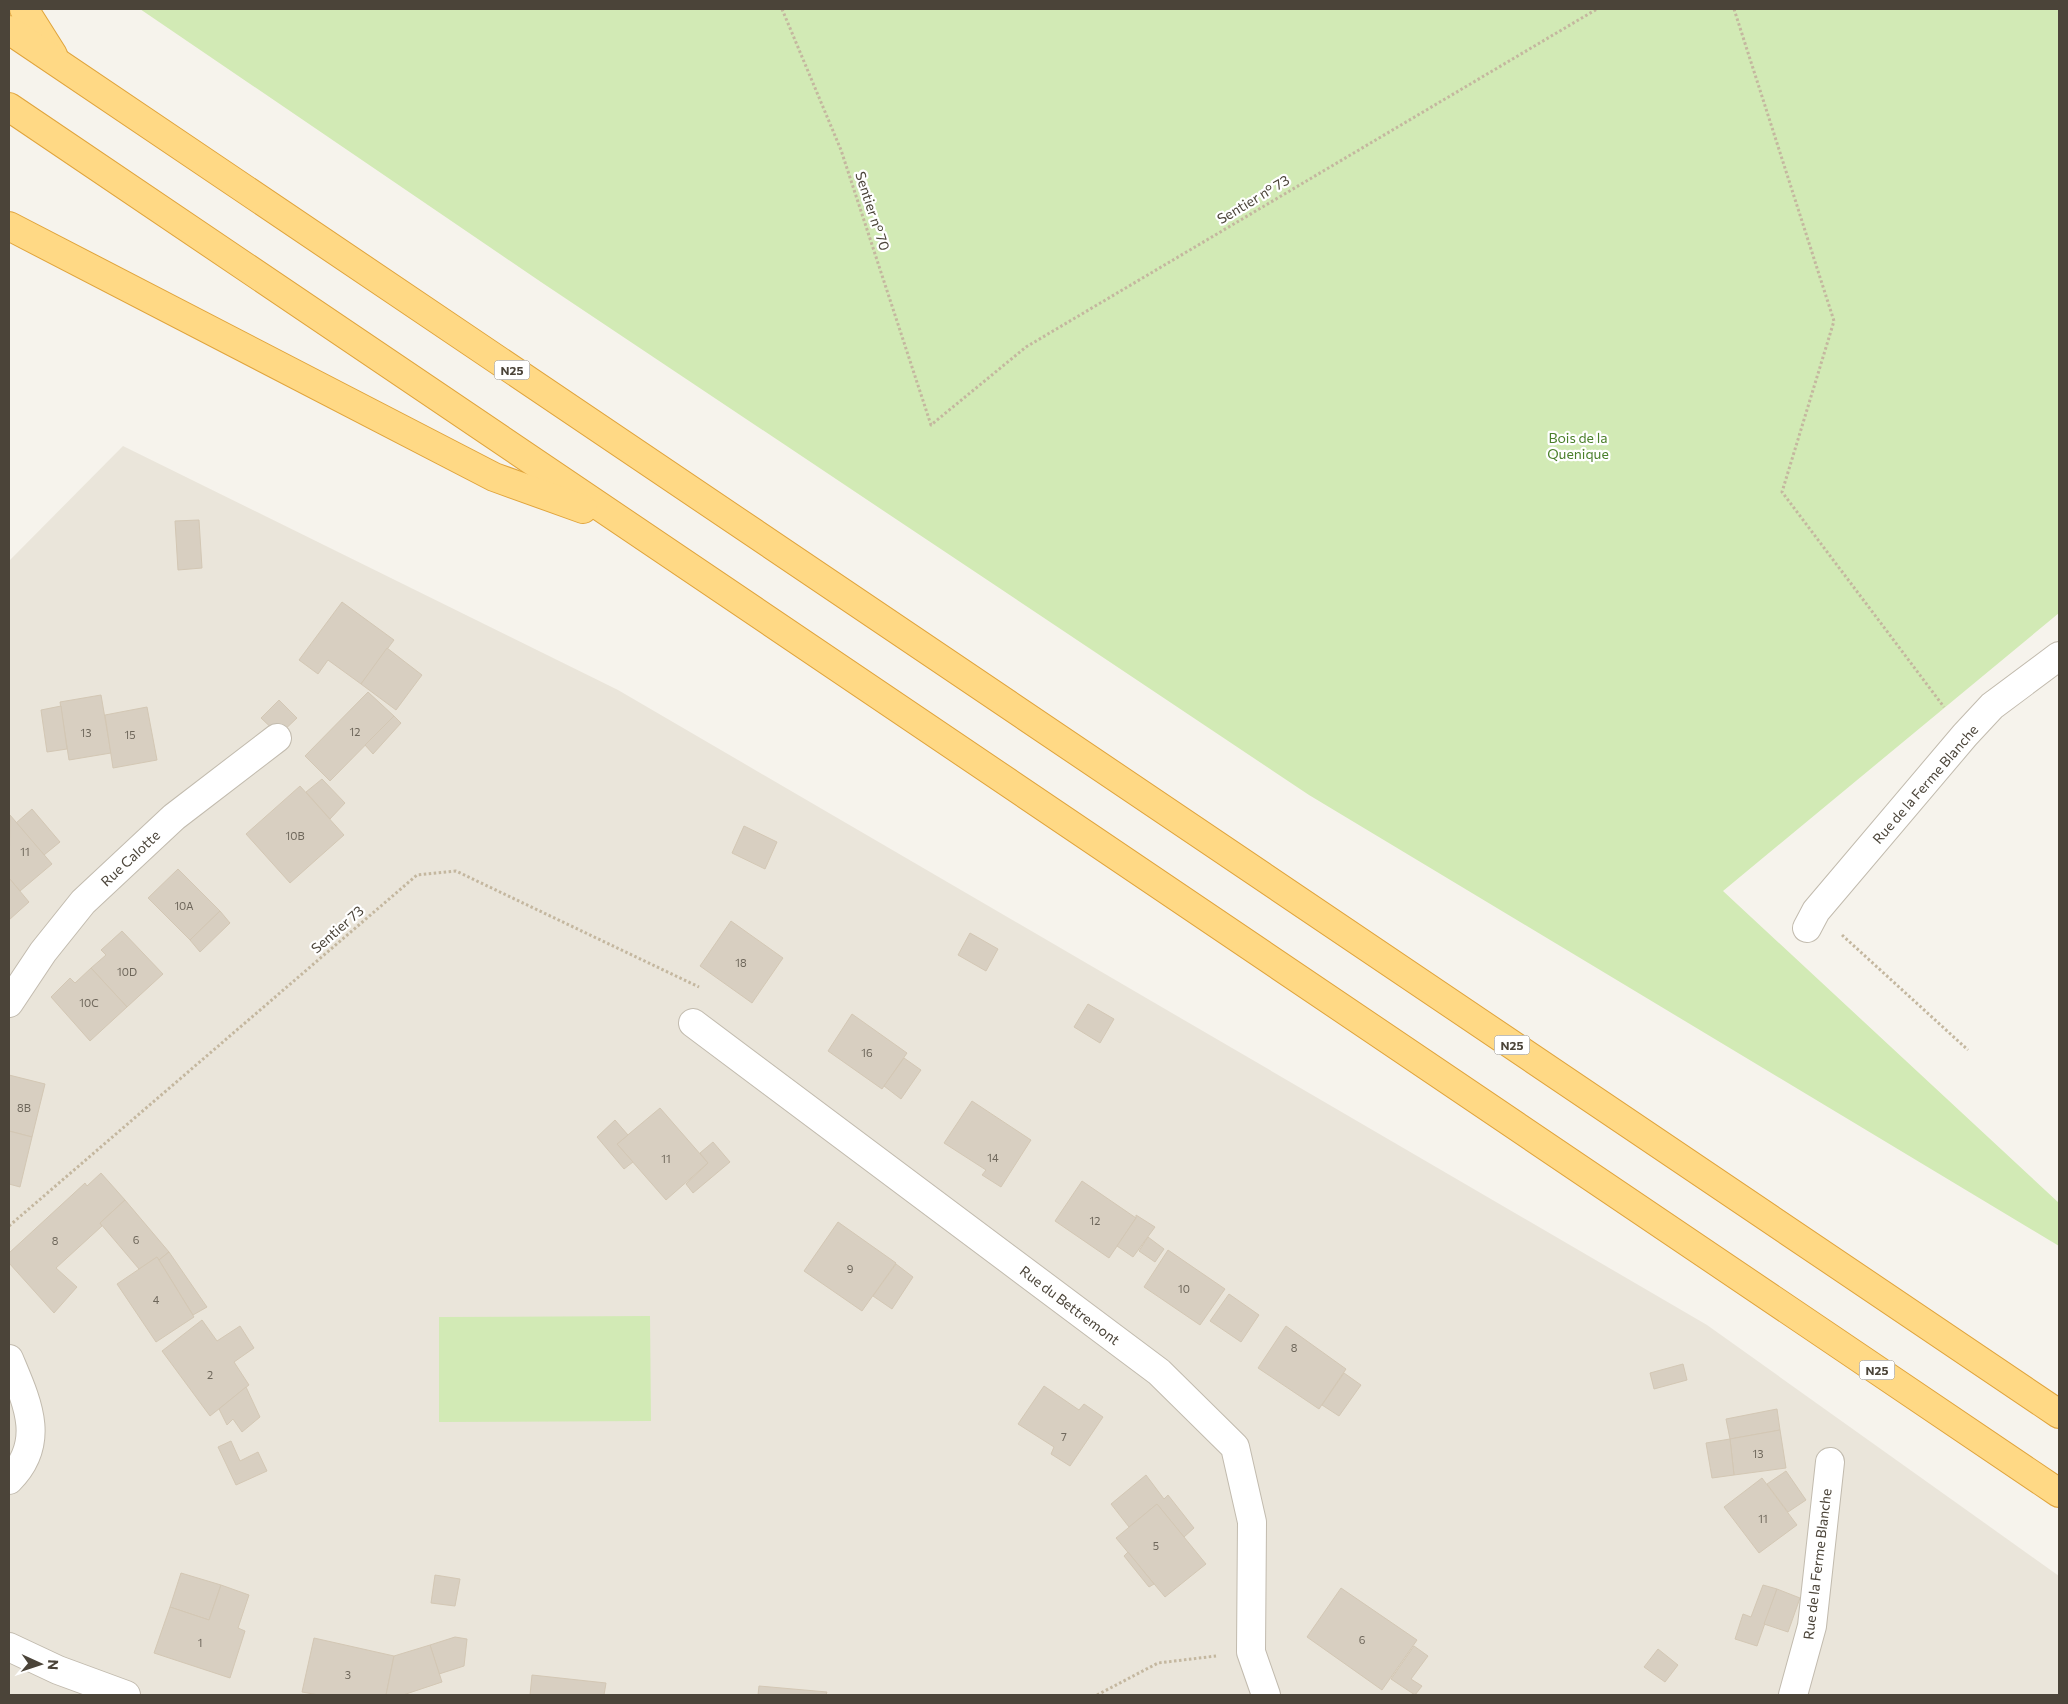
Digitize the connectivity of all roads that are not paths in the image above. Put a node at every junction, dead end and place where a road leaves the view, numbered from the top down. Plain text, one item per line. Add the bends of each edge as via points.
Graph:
1 (24, 9) edge
2 (9, 30) edge
3 (60, 64) junction
4 (9, 107) edge
5 (9, 226) edge
6 (621, 522) junction
7 (2059, 656) edge
8 (277, 738) dead end
9 (1811, 920) road end
10 (9, 1003) edge
11 (693, 1023) road end
12 (9, 1359) edge
13 (2059, 1414) edge
14 (1830, 1462) dead end
15 (9, 1480) edge
16 (2059, 1493) edge
17 (9, 1647) edge
18 (126, 1695) edge
19 (1266, 1695) edge
20 (1792, 1695) edge

1 - 3 highway
2 - 3 highway, N25
3 - 13 highway, N25
4 - 6 highway, N25
5 - 6 highway via 494,477
6 - 16 highway, N25
7 - 9 street, Rue de la Ferme Blanche via 1992,706
8 - 10 street, Rue Calotte via 174,817 83,902 43,952
11 - 19 street, Rue du Bettremont via 1159,1372 1235,1447 1252,1522 1251,1652
12 - 15 street via 28,1404 31,1443
14 - 20 street, Rue de la Ferme Blanche via 1812,1626
17 - 18 street via 58,1670

